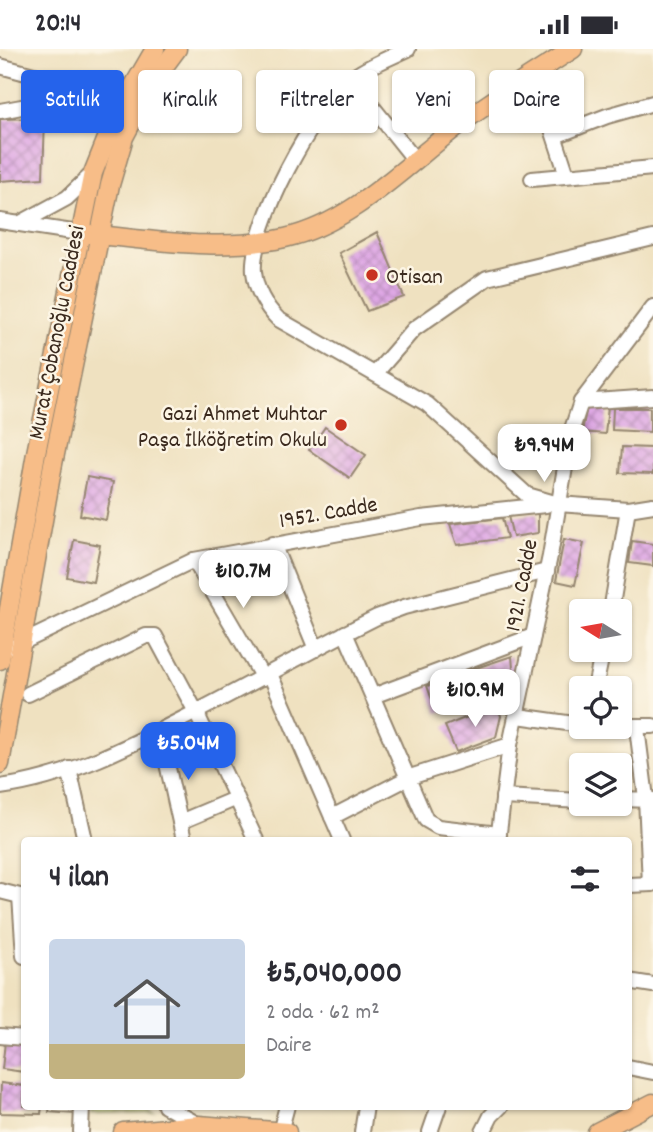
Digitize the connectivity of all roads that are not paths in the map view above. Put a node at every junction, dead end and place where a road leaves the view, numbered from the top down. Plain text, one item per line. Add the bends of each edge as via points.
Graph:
1 (155, 49) edge
2 (177, 49) edge
3 (408, 49) edge
4 (573, 49) edge
5 (0, 66) edge
6 (368, 70) edge
7 (540, 70) edge
8 (653, 103) edge
9 (489, 104) edge
10 (0, 111) edge
11 (378, 113) edge
12 (309, 133) edge
13 (554, 133) edge
14 (555, 136) junction
15 (415, 160) junction
16 (653, 168) edge
17 (93, 173) junction
18 (568, 175) junction
19 (532, 179) dead end
20 (0, 221) edge
21 (19, 223) junction
22 (79, 233) junction
23 (99, 235) junction
24 (653, 238) edge
25 (257, 242) junction
26 (653, 307) edge
27 (375, 374) junction
28 (653, 397) edge
29 (581, 403) junction
30 (558, 504) junction
31 (653, 505) edge
32 (628, 509) junction
33 (273, 544) junction
34 (194, 560) junction
35 (547, 571) junction
36 (613, 599) edge
37 (345, 633) junction
38 (533, 636) junction
39 (20, 644) junction
40 (316, 649) junction
41 (0, 655) edge
42 (267, 676) junction
43 (28, 694) dead end
44 (373, 696) junction
45 (195, 712) junction
46 (517, 716) junction
47 (569, 723) edge
48 (653, 726) edge
49 (632, 728) edge
50 (637, 728) junction
51 (160, 732) junction
52 (510, 745) junction
53 (0, 764) edge
54 (69, 769) junction
55 (410, 777) junction
56 (0, 787) edge
57 (503, 797) junction
58 (237, 798) junction
59 (649, 799) edge
60 (569, 800) edge
61 (332, 817) junction
62 (180, 821) junction
63 (84, 837) edge
64 (183, 837) edge
65 (255, 837) edge
66 (341, 837) edge
67 (498, 837) edge
68 (652, 884) edge
69 (632, 885) edge
70 (0, 891) edge
71 (21, 897) edge
72 (632, 982) edge
73 (653, 985) edge
74 (0, 1036) edge
75 (21, 1038) edge
76 (632, 1068) edge
77 (653, 1072) edge
78 (653, 1103) edge
79 (82, 1110) edge
80 (172, 1110) edge
81 (287, 1110) edge
82 (365, 1110) edge
83 (438, 1110) edge
84 (497, 1110) edge
85 (199, 1125) junction
86 (81, 1132) edge
87 (123, 1132) edge
88 (281, 1132) edge
89 (287, 1132) edge
90 (362, 1132) edge
91 (430, 1132) edge
92 (483, 1132) edge
93 (597, 1132) edge

1 - 17 main road, Murat Çobanoğlu Caddesi via 116,116
2 - 23 main road, Murat Çobanoğlu Caddesi via 124,137
3 - 6 street
4 - 7 main road
5 - 10 street via 71,85 74,92 71,98
8 - 14 street
9 - 15 main road
11 - 15 street
12 - 25 street via 296,149
13 - 14 street
14 - 18 street
15 - 25 main road via 325,222 287,237
16 - 18 street
17 - 21 street via 61,202
17 - 22 main road, Murat Çobanoğlu Caddesi
18 - 19 street
20 - 21 street
21 - 22 street
22 - 23 main road
22 - 41 main road, Murat Çobanoğlu Caddesi
23 - 25 main road via 222,245
23 - 39 main road, Murat Çobanoğlu Caddesi
24 - 27 street via 487,278 414,329
25 - 27 street via 254,273 265,306 278,319
26 - 29 street
27 - 30 street via 427,404 527,495
28 - 29 street
29 - 30 street, 1921. Cadde
30 - 32 street
30 - 33 street, 1952. Cadde via 421,518
30 - 35 street, 1921. Cadde
31 - 32 street
32 - 36 street
33 - 34 street, 1952. Cadde
33 - 40 street
34 - 39 street, 1952. Cadde
34 - 42 street
35 - 37 street via 404,607
35 - 38 street, 1921. Cadde
37 - 40 street
37 - 44 street
38 - 44 street
38 - 46 street, 1921. Cadde
39 - 41 street, 1952. Cadde
39 - 53 main road, Murat Çobanoğlu Caddesi
40 - 42 street
42 - 45 street
42 - 61 street
43 - 45 street via 146,636 155,636
44 - 55 street
45 - 51 street
45 - 58 street
46 - 47 street
46 - 52 street, 1921. Cadde
48 - 50 street
49 - 50 street
50 - 59 street
51 - 54 street
51 - 62 street
52 - 55 street
52 - 57 street, 1921. Cadde
54 - 56 street
54 - 63 street
55 - 61 street
55 - 67 street via 426,820 438,827
57 - 60 street
57 - 67 street, 1921. Cadde
58 - 62 street
58 - 65 street
59 - 68 street
61 - 66 street
62 - 64 street
68 - 69 street
70 - 71 street
72 - 73 street
74 - 75 street
76 - 77 street
78 - 93 main road
79 - 86 street
80 - 85 street
81 - 88 street
82 - 90 street
83 - 91 street
84 - 92 street
85 - 87 main road
85 - 88 main road
88 - 89 main road

